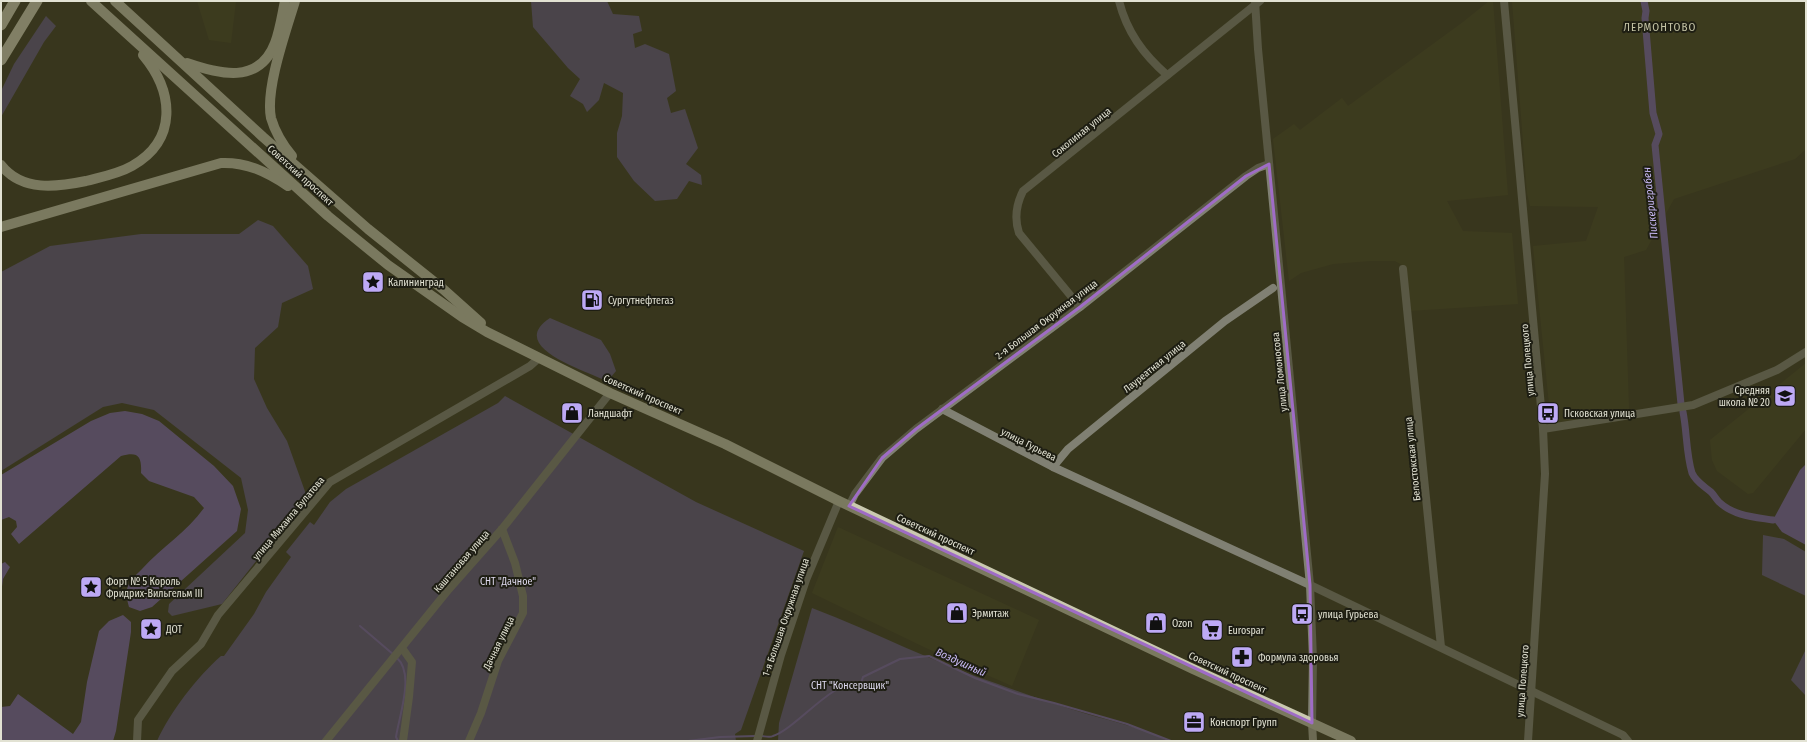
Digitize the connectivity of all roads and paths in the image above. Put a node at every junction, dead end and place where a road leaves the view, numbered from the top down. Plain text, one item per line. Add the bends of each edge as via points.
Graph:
1 (14, 1) edge
2 (91, 1) edge
3 (115, 1) edge
4 (285, 1) edge
5 (295, 1) edge
6 (1119, 1) edge
7 (1504, 1) edge
8 (1257, 2) edge
9 (35, 4) edge
10 (107, 15) junction
11 (4, 17) edge
12 (1, 25) edge
13 (1, 60) edge
14 (182, 60) junction
15 (1167, 75) junction
16 (1269, 164) junction
17 (1, 165) edge
18 (306, 174) junction
19 (328, 216) junction
20 (1, 227) edge
21 (1403, 269) dead end
22 (1273, 288) dead end
23 (1080, 307) junction
24 (512, 344) junction
25 (1806, 352) edge
26 (539, 358) junction
27 (610, 393) junction
28 (942, 409) junction
29 (1543, 429) junction
30 (1053, 467) junction
31 (839, 501) junction
32 (849, 506) junction
33 (502, 529) junction
34 (1310, 585) junction
35 (1441, 647) junction
36 (402, 648) junction
37 (1531, 691) junction
38 (1312, 723) junction
39 (137, 741) edge
40 (326, 741) edge
41 (403, 741) edge
42 (469, 741) edge
43 (757, 741) edge
44 (1313, 741) edge
45 (1351, 741) edge
46 (1528, 741) edge
47 (1628, 741) edge

1 - 11 highway
2 - 10 main road, Советский проспект
3 - 14 main road, Советский проспект
4 - 14 main road via 275,43 270,53 252,69 226,74
5 - 18 main road via 272,82 271,118 287,151
6 - 15 street via 1134,40
7 - 29 street, улица Полецкого
8 - 15 street, Соколиная улица
8 - 16 street, улица Ломоносова
9 - 13 highway
10 - 17 main road via 152,66 164,90 167,122 153,150 118,172 64,185 41,186 20,180
10 - 19 main road, Советский проспект
11 - 12 highway
14 - 18 main road, Советский проспект
15 - 23 street, Соколиная улица via 1023,191 1018,201 1016,224 1020,232
16 - 23 street, 2-я Большая Окружная улица via 1246,176
16 - 34 street, улица Ломоносова
18 - 24 main road, Советский проспект via 484,325
19 - 20 main road via 272,176 255,167 227,163 207,166
19 - 24 main road, Советский проспект via 410,281 462,317
21 - 35 street, Белостокская улица
22 - 30 street, Лауреатная улица via 1225,321 1068,449
23 - 28 street, 2-я Большая Окружная улица
24 - 26 main road, Советский проспект
25 - 29 street via 1777,370 1693,405
26 - 27 main road, Советский проспект
26 - 39 street, улица Михаила Булатова via 530,366 330,482 218,615 201,644 172,671 138,720
27 - 31 main road, Советский проспект via 725,444
27 - 33 street, Каштановая улица
28 - 30 street, улица Гурьева
28 - 32 street, 2-я Большая Окружная улица via 882,458
29 - 37 street, улица Полецкого via 1545,474
30 - 34 street, улица Гурьева
31 - 32 main road, Советский проспект
31 - 43 street, 1-я Большая Окружная улица via 804,587 781,655
32 - 38 main road, Советский проспект
33 - 36 street, Каштановая улица
33 - 42 street, Дачная улица via 522,589 523,613 498,662
34 - 35 street, улица Гурьева
34 - 38 street, улица Ломоносова
35 - 37 street, улица Гурьева
36 - 40 street, Каштановая улица
36 - 41 street via 412,662
37 - 46 street, улица Полецкого
37 - 47 street, улица Гурьева via 1623,735
38 - 44 main road, улица Ломоносова
38 - 45 main road, Советский проспект

